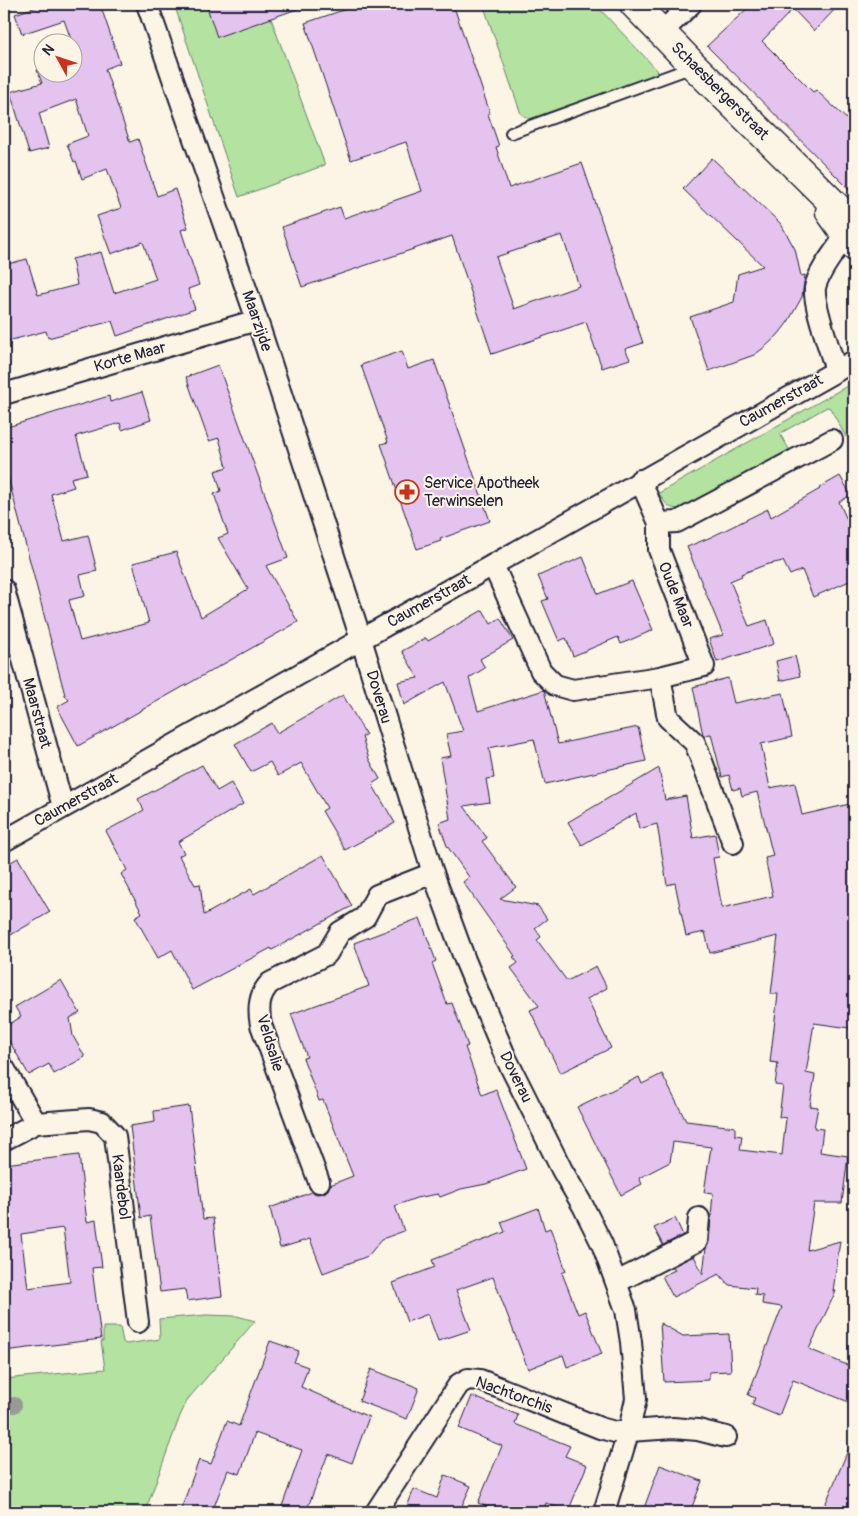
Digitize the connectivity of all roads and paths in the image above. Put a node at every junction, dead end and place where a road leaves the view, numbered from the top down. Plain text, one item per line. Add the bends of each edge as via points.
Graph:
1 (147, 4) edge
2 (634, 4) edge
3 (691, 4) edge
4 (662, 32) junction
5 (694, 66) junction
6 (511, 134) dead end
7 (851, 235) edge
8 (257, 320) junction
9 (854, 361) edge
10 (836, 371) junction
11 (4, 394) edge
12 (832, 440) dead end
13 (640, 480) junction
14 (659, 523) junction
15 (493, 565) junction
16 (4, 590) edge
17 (361, 639) junction
18 (660, 677) junction
19 (63, 807) junction
20 (4, 841) edge
21 (734, 843) dead end
22 (433, 873) junction
23 (4, 1068) edge
24 (36, 1123) junction
25 (4, 1140) edge
26 (318, 1182) dead end
27 (699, 1218) dead end
28 (617, 1282) junction
29 (138, 1322) dead end
30 (629, 1430) junction
31 (726, 1437) dead end
32 (376, 1512) edge
33 (604, 1512) edge

1 - 8 street, Maarzijde
2 - 4 street, Schaesbergerstraat
3 - 4 street
4 - 5 street, Schaesbergerstraat
5 - 6 lane
5 - 7 street, Schaesbergerstraat via 806,178
7 - 10 street via 821,273 815,288 816,303
8 - 11 street, Korte Maar
8 - 17 street, Maarzijde
9 - 10 street, Caumerstraat
10 - 13 street, Caumerstraat
12 - 14 street via 678,522
13 - 14 street, Oude Maar
13 - 15 street, Caumerstraat
14 - 18 street, Oude Maar via 659,550 704,666
15 - 17 street, Caumerstraat
15 - 18 street, Oude Maar via 541,671 555,685 573,690
16 - 19 street, Maarstraat
17 - 19 street, Caumerstraat
17 - 22 street, Doverau
18 - 21 street via 668,718 694,743
19 - 20 street, Caumerstraat
22 - 26 street, Veldsalie via 377,895 365,917 340,932 327,954 264,989 259,1012 261,1025
22 - 28 street, Doverau via 506,1058 602,1244
23 - 24 street
24 - 25 street, Kaardebol
24 - 29 street, Kaardebol via 90,1119 102,1122 115,1136
27 - 28 street via 697,1241
28 - 30 street, Doverau via 626,1310 636,1399
30 - 31 street via 673,1428
30 - 32 street, Nachtorchis via 615,1432 600,1428 480,1380 468,1379 459,1384
30 - 33 street, Doverau

